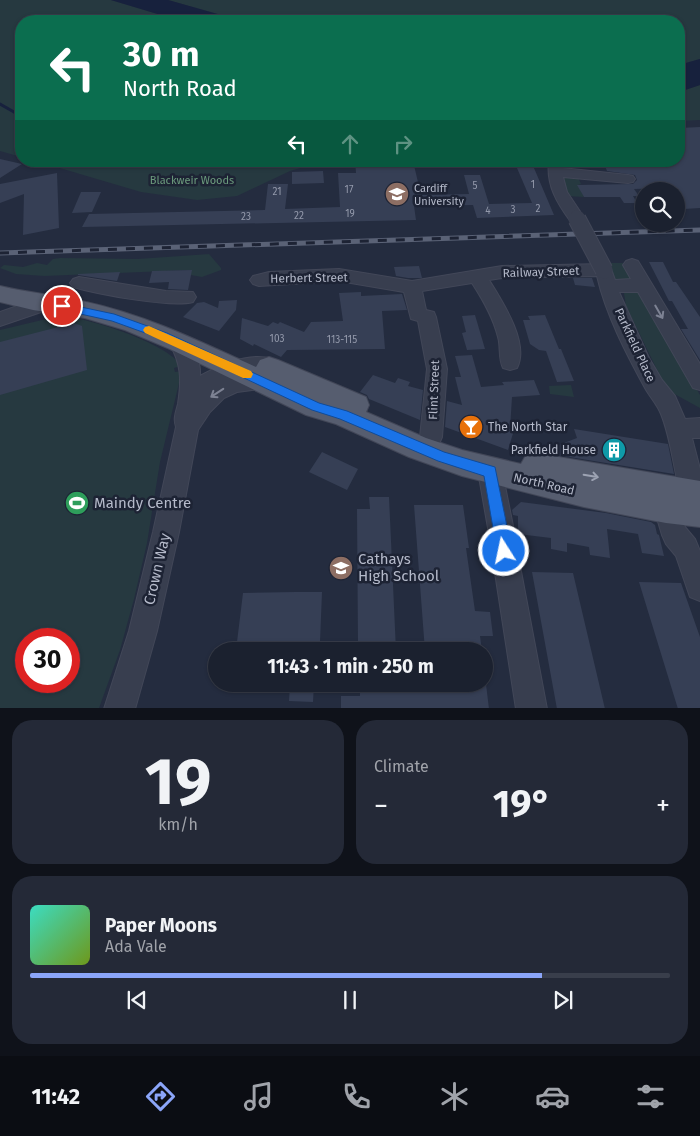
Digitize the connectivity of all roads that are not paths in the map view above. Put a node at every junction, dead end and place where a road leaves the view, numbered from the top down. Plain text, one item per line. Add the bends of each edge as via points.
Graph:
1 (555, 167) edge
2 (628, 179) dead end
3 (632, 265) dead end
4 (477, 276) junction
5 (606, 278) junction
6 (0, 280) edge
7 (258, 280) dead end
8 (79, 283) dead end
9 (645, 288) junction
10 (413, 291) dead end
11 (0, 294) edge
12 (114, 296) junction
13 (187, 297) dead end
14 (43, 304) junction
15 (0, 319) edge
16 (179, 342) junction
17 (510, 362) dead end
18 (235, 368) junction
19 (263, 373) junction
20 (700, 382) edge
21 (189, 397) junction
22 (187, 428) junction
23 (687, 432) edge
24 (431, 437) junction
25 (700, 458) edge
26 (490, 471) junction
27 (698, 503) edge
28 (666, 508) junction
29 (700, 587) edge
30 (119, 708) edge
31 (532, 708) edge

1 - 2 street
1 - 5 street, Parkfield Place, bridge via 554,182 577,219
3 - 9 street
4 - 5 street, Railway Street via 509,272
4 - 7 street, Herbert Street via 412,286 339,275
4 - 17 street via 502,318 511,349
5 - 9 street
5 - 23 street, Parkfield Place via 653,383
6 - 12 main road, North Road via 26,288
8 - 12 street
9 -> 20 street
10 - 24 street, Flint Street via 418,314 427,317 436,358
11 - 14 main road, North Road
12 - 13 street
12 - 19 main road, North Road
14 - 15 street
14 - 16 main road, North Road via 86,310
16 - 18 main road, North Road
16 - 21 street, Crown Way via 192,367 187,391
18 - 19 main road, North Road
18 - 21 street via 210,380
19 -> 22 street, Crown Way via 217,392 202,406
19 - 24 main road, North Road
19 - 26 main road, North Road via 316,407 420,448
21 - 22 street, Crown Way via 184,418
22 - 30 street, Crown Way via 145,622
23 - 25 street, Parkfield Place
23 - 27 street, Parkfield Place
24 -> 27 main road, North Road via 510,462
26 - 28 main road, North Road via 584,494
26 - 31 street
27 - 28 main road, North Road
28 - 29 street via 675,535 686,548

